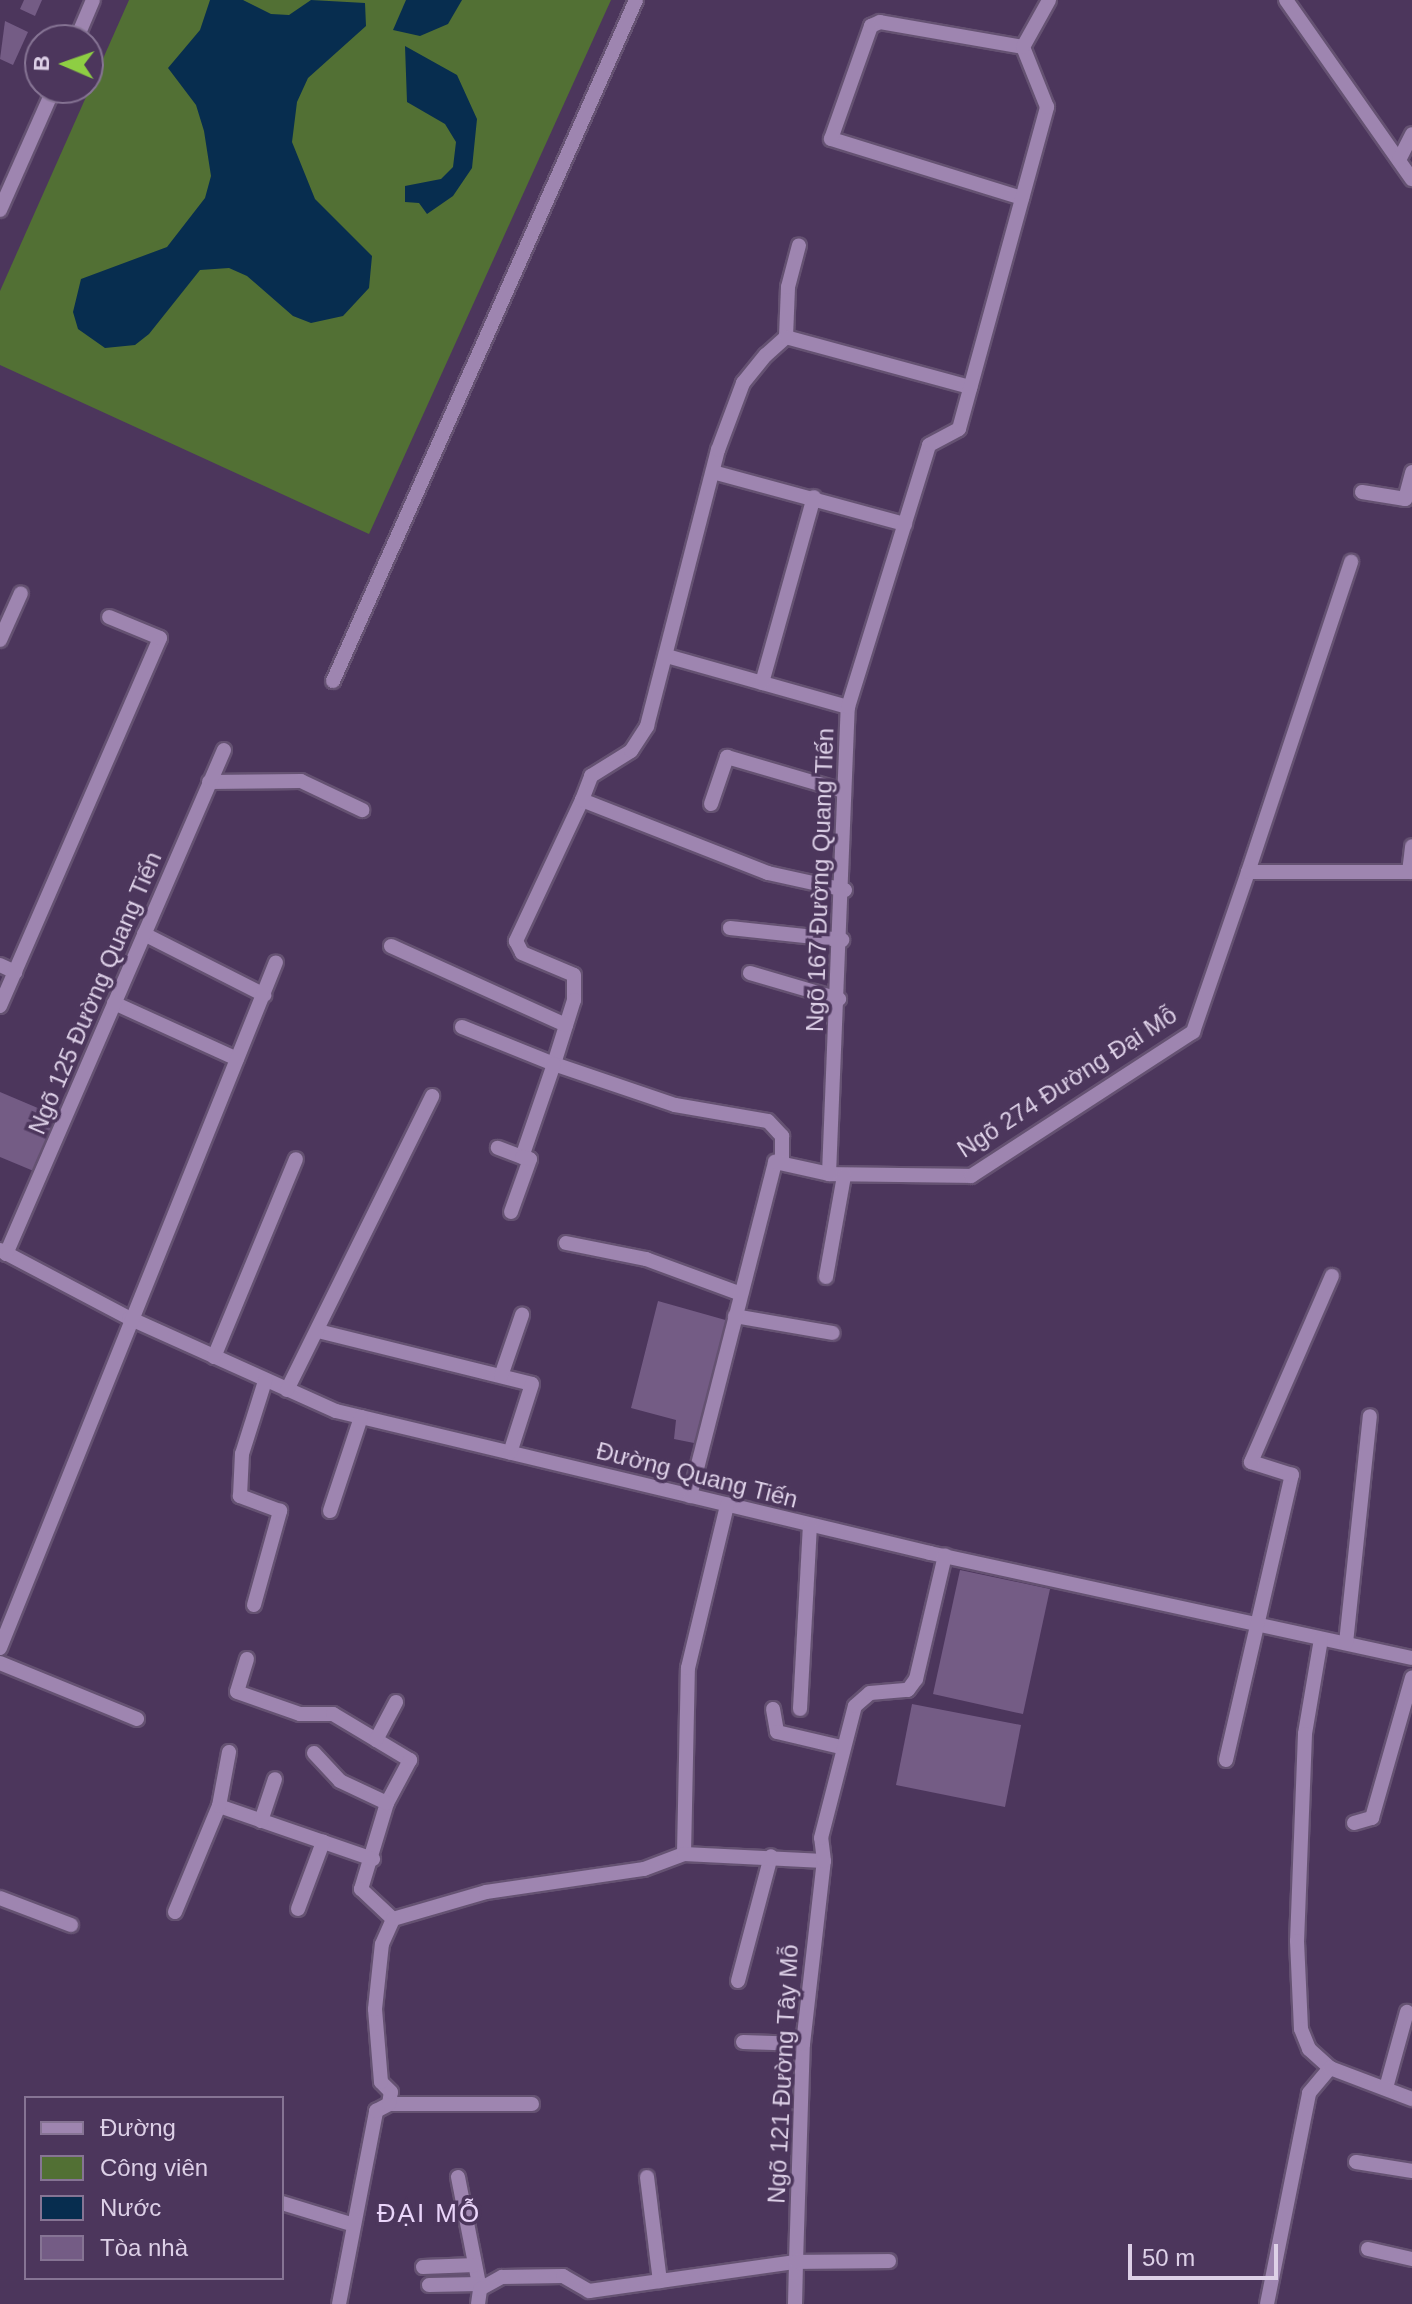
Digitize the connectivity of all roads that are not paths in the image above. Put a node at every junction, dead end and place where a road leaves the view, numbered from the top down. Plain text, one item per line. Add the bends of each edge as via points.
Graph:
1 (93, 0) edge
2 (636, 0) edge
3 (1049, 0) edge
4 (1286, 0) edge
5 (83, 24) edge
6 (1023, 47) junction
7 (47, 104) edge
8 (1412, 134) edge
9 (1399, 160) junction
10 (1412, 179) edge
11 (1022, 198) junction
12 (0, 210) edge
13 (799, 245) dead end
14 (786, 337) junction
15 (970, 387) junction
16 (713, 472) junction
17 (1412, 472) edge
18 (1362, 492) dead end
19 (814, 497) junction
20 (905, 524) junction
21 (1351, 562) dead end
22 (21, 593) dead end
23 (109, 617) dead end
24 (0, 640) edge
25 (670, 657) junction
26 (333, 681) dead end
27 (762, 683) junction
28 (848, 707) junction
29 (224, 750) dead end
30 (209, 782) junction
31 (840, 790) junction
32 (582, 800) junction
33 (711, 804) dead end
34 (362, 810) dead end
35 (1412, 846) edge
36 (1248, 872) junction
37 (1410, 872) edge
38 (845, 890) junction
39 (730, 928) dead end
40 (144, 934) junction
41 (842, 940) junction
42 (391, 946) dead end
43 (276, 962) dead end
44 (0, 965) edge
45 (15, 972) junction
46 (750, 973) dead end
47 (264, 995) junction
48 (839, 999) junction
49 (114, 1003) junction
50 (0, 1006) edge
51 (566, 1025) junction
52 (462, 1027) dead end
53 (237, 1059) junction
54 (554, 1064) junction
55 (432, 1096) dead end
56 (498, 1148) dead end
57 (522, 1157) junction
58 (296, 1159) dead end
59 (782, 1163) junction
60 (837, 1175) junction
61 (511, 1212) dead end
62 (566, 1243) dead end
63 (3, 1252) edge
64 (1332, 1276) dead end
65 (826, 1277) dead end
66 (741, 1294) junction
67 (522, 1315) dead end
68 (735, 1316) junction
69 (129, 1318) junction
70 (318, 1331) junction
71 (833, 1333) dead end
72 (214, 1357) junction
73 (501, 1376) junction
74 (265, 1381) junction
75 (287, 1390) junction
76 (1370, 1416) dead end
77 (361, 1417) junction
78 (510, 1453) junction
79 (690, 1496) junction
80 (727, 1505) junction
81 (330, 1511) dead end
82 (810, 1525) junction
83 (945, 1555) junction
84 (254, 1605) dead end
85 (7, 1610) edge
86 (1257, 1624) junction
87 (1321, 1639) junction
88 (1346, 1643) junction
89 (0, 1648) edge
90 (1412, 1658) edge
91 (247, 1659) dead end
92 (0, 1663) edge
93 (1412, 1678) edge
94 (396, 1702) dead end
95 (773, 1709) dead end
96 (800, 1709) dead end
97 (137, 1719) dead end
98 (376, 1740) junction
99 (841, 1747) junction
100 (229, 1752) dead end
101 (314, 1753) dead end
102 (1226, 1760) dead end
103 (275, 1779) dead end
104 (387, 1803) junction
105 (219, 1806) junction
106 (261, 1821) junction
107 (1354, 1823) dead end
108 (323, 1842) junction
109 (684, 1854) junction
110 (771, 1856) junction
111 (373, 1859) junction
112 (824, 1861) junction
113 (0, 1898) edge
114 (298, 1909) dead end
115 (175, 1912) dead end
116 (393, 1919) junction
117 (71, 1925) dead end
118 (738, 1981) dead end
119 (1407, 2012) dead end
120 (743, 2042) dead end
121 (803, 2044) junction
122 (1330, 2068) junction
123 (1386, 2088) junction
124 (1412, 2099) edge
125 (389, 2104) junction
126 (532, 2104) dead end
127 (1356, 2162) dead end
128 (1412, 2171) edge
129 (458, 2177) dead end
130 (647, 2177) dead end
131 (284, 2204) edge
132 (354, 2225) junction
133 (1368, 2249) dead end
134 (1412, 2259) edge
135 (889, 2261) dead end
136 (796, 2262) junction
137 (475, 2265) junction
138 (423, 2267) dead end
139 (660, 2281) junction
140 (429, 2285) dead end
141 (479, 2292) edge
142 (591, 2298) edge
143 (339, 2304) edge
144 (795, 2304) edge
145 (1267, 2304) edge

1 - 5 street
2 - 26 street
3 - 6 street
4 - 9 street
6 - 11 street, Ngõ 167 Đường Quang Tiến via 1047,107
6 - 11 street via 880,22 871,26 831,139
7 - 12 street
8 - 9 street
9 - 10 street
11 - 15 street, Ngõ 167 Đường Quang Tiến
13 - 14 street via 788,287
14 - 15 street
14 - 16 street via 743,383
15 - 20 street, Ngõ 167 Đường Quang Tiến via 959,429 929,445
16 - 19 street
16 - 25 street
17 - 18 street via 1405,499
19 - 20 street
19 - 27 street
20 - 28 street, Ngõ 167 Đường Quang Tiến
21 - 36 street, Ngõ 274 Đường Đại Mỗ
22 - 24 street
23 - 45 street via 160,638
25 - 27 street
25 - 32 street via 647,726 631,751 591,776
27 - 28 street
28 - 31 street, Ngõ 167 Đường Quang Tiến
29 - 30 street, Ngõ 125 Đường Quang Tiến
30 - 34 street via 301,781
30 - 40 street, Ngõ 125 Đường Quang Tiến
31 - 33 street via 727,757
31 - 38 street, Ngõ 167 Đường Quang Tiến
32 - 38 street via 768,873
32 - 51 street via 516,941 522,953 574,975
35 - 37 street
36 - 37 street
36 - 60 street, Ngõ 274 Đường Đại Mỗ via 1193,1032 971,1176
38 - 41 street, Ngõ 167 Đường Quang Tiến
39 - 41 street
40 - 47 street
40 - 49 street, Ngõ 125 Đường Quang Tiến
41 - 48 street, Ngõ 167 Đường Quang Tiến
42 - 51 street
43 - 47 street
44 - 45 street
45 - 50 street
46 - 48 street
47 - 53 street
48 - 60 street, Ngõ 167 Đường Quang Tiến
49 - 53 street
49 - 63 street, Ngõ 125 Đường Quang Tiến
51 - 54 street
52 - 54 street
53 - 69 street
54 - 57 street
54 - 59 street via 675,1105 768,1121 782,1136
55 - 70 street
56 - 57 street
57 - 61 street via 530,1159
58 - 72 street
59 - 60 street
59 - 66 street via 775,1162
60 - 65 street, Ngõ 167 Đường Quang Tiến
62 - 66 street via 646,1259
63 - 69 street, Đường Quang Tiến
64 - 86 street via 1251,1462 1292,1475
66 - 68 street
67 - 73 street
68 - 71 street
68 - 79 street
69 - 72 street, Đường Quang Tiến
69 - 85 street
70 - 73 street
70 - 75 street
72 - 74 street, Đường Quang Tiến
73 - 78 street via 532,1384
74 - 75 street, Đường Quang Tiến
74 - 84 street via 242,1454 240,1496 280,1511
75 - 77 street, Đường Quang Tiến
76 - 88 street
77 - 78 street, Đường Quang Tiến
77 - 81 street
78 - 79 street, Đường Quang Tiến
79 - 80 street, Đường Quang Tiến
80 - 82 street, Đường Quang Tiến
80 - 109 street via 688,1668
82 - 83 street, Đường Quang Tiến
82 - 96 street
83 - 86 street, Đường Quang Tiến via 1014,1575
83 - 99 street, Ngõ 121 Đường Tây Mỗ via 913,1686 904,1700 861,1698
85 - 89 street
86 - 87 street, Đường Quang Tiến
86 - 102 street
87 - 88 street, Đường Quang Tiến
87 - 122 street via 1305,1734 1297,1941 1301,2029 1309,2049
88 - 90 street, Đường Quang Tiến
91 - 98 street via 237,1692 300,1714 333,1714
92 - 97 street
93 - 107 street via 1372,1818
94 - 98 street
95 - 99 street via 777,1732
98 - 104 street via 410,1760
99 - 112 street, Ngõ 121 Đường Tây Mỗ via 821,1838
100 - 105 street
101 - 104 street via 340,1781
103 - 106 street
104 - 111 street
105 - 106 street
105 - 115 street
106 - 108 street
108 - 111 street
108 - 114 street
109 - 110 street
109 - 116 street via 644,1869 486,1892
110 - 112 street
110 - 118 street
111 - 116 street via 361,1889
112 - 121 street, Ngõ 121 Đường Tây Mỗ
113 - 117 street
116 - 125 street via 382,1944 375,2009
119 - 123 street
120 - 121 street
121 - 136 street, Ngõ 121 Đường Tây Mỗ
122 - 123 street
122 - 145 street via 1309,2093
123 - 124 street
125 - 126 street
125 - 132 street via 376,2111
127 - 128 street
129 - 137 street
130 - 139 street
131 - 132 street
132 - 143 street
133 - 134 street
135 - 136 street
136 - 139 street
136 - 144 street, Ngõ 121 Đường Tây Mỗ
137 - 138 street
137 - 141 street
139 - 142 street
140 - 141 street
141 - 142 street via 502,2277 536,2273 563,2276

